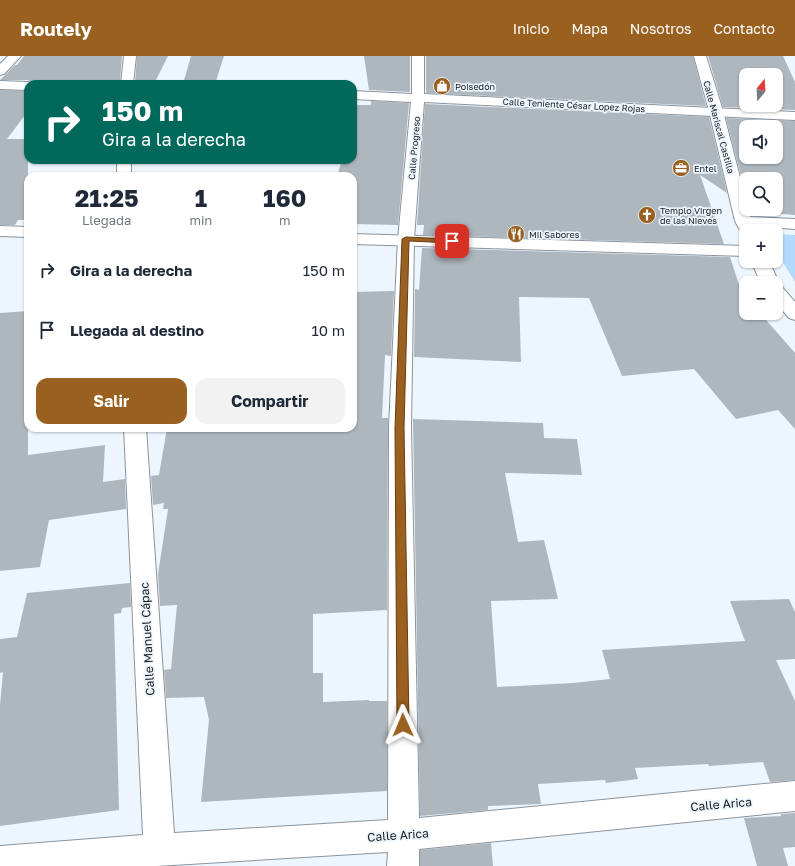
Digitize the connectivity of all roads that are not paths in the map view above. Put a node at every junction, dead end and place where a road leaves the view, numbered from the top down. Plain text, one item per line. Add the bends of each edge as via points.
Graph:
1 (15, 56) edge
2 (130, 56) edge
3 (418, 56) edge
4 (700, 56) edge
5 (0, 71) edge
6 (127, 80) edge
7 (0, 85) edge
8 (24, 86) edge
9 (357, 95) edge
10 (418, 98) junction
11 (716, 112) junction
12 (795, 116) edge
13 (744, 224) edge
14 (783, 224) edge
15 (795, 224) edge
16 (0, 231) edge
17 (24, 232) edge
18 (357, 239) edge
19 (406, 239) junction
20 (739, 251) edge
21 (783, 299) edge
22 (795, 314) edge
23 (135, 432) edge
24 (795, 796) edge
25 (404, 835) junction
26 (159, 850) junction
27 (0, 862) edge
28 (403, 866) edge

1 - 5 street
2 - 6 street
3 - 10 street, Calle Progreso
4 - 11 street, Calle Mariscal Castilla
7 - 8 street
9 - 10 street, Calle Teniente César Lopez Rojas
10 - 11 street, Calle Teniente César Lopez Rojas
10 - 19 street, Calle Progreso
11 - 12 street, Calle Teniente César Lopez Rojas
11 - 13 street, Calle Mariscal Castilla
14 - 15 street
16 - 17 street
18 - 19 street
19 - 20 street
19 - 25 street, Calle Progreso via 400,428
21 - 22 street
23 - 26 street, Calle Manuel Cápac
24 - 25 street, Calle Arica
25 - 26 street, Calle Arica
25 - 28 street, Calle Progreso
26 - 27 street, Calle Arica

